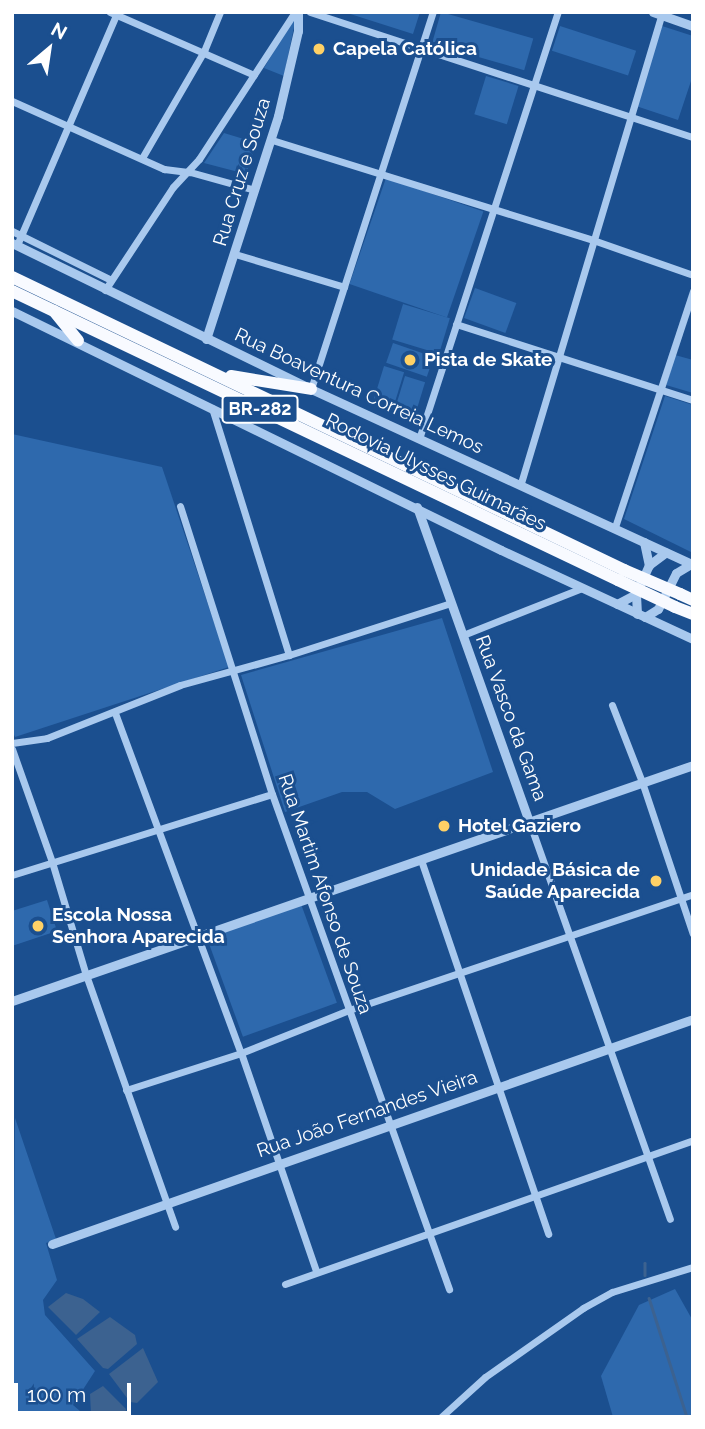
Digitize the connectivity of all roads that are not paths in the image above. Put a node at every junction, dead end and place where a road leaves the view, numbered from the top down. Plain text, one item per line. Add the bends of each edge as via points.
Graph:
1 (220, 12) edge
2 (297, 12) edge
3 (310, 12) edge
4 (433, 12) edge
5 (558, 12) edge
6 (113, 14) edge
7 (657, 14) edge
8 (693, 26) edge
9 (421, 50) junction
10 (204, 51) junction
11 (254, 75) junction
12 (534, 86) junction
13 (12, 101) edge
14 (630, 116) junction
15 (70, 127) junction
16 (693, 137) edge
17 (272, 140) junction
18 (142, 158) junction
19 (183, 172) junction
20 (380, 174) junction
21 (255, 191) junction
22 (494, 209) junction
23 (12, 231) edge
24 (21, 235) junction
25 (593, 240) junction
26 (14, 244) edge
27 (235, 254) junction
28 (693, 275) edge
29 (12, 277) edge
30 (111, 280) junction
31 (344, 287) junction
32 (105, 290) junction
33 (12, 291) edge
34 (693, 291) edge
35 (52, 308) junction
36 (12, 312) edge
37 (456, 324) junction
38 (206, 340) junction
39 (78, 341) junction
40 (560, 355) junction
41 (217, 374) junction
42 (311, 389) junction
43 (661, 389) junction
44 (693, 400) edge
45 (212, 408) junction
46 (419, 439) junction
47 (520, 483) junction
48 (180, 506) dead end
49 (417, 507) junction
50 (615, 527) junction
51 (644, 542) junction
52 (670, 554) junction
53 (692, 564) edge
54 (649, 565) junction
55 (676, 573) junction
56 (621, 575) junction
57 (582, 588) junction
58 (636, 594) junction
59 (677, 600) junction
60 (693, 600) edge
61 (451, 603) junction
62 (617, 604) junction
63 (658, 609) junction
64 (693, 614) edge
65 (641, 616) junction
66 (663, 626) junction
67 (463, 635) junction
68 (693, 639) edge
69 (289, 655) junction
70 (234, 670) junction
71 (612, 705) dead end
72 (114, 713) junction
73 (12, 743) edge
74 (12, 749) edge
75 (693, 765) edge
76 (642, 782) junction
77 (272, 794) junction
78 (529, 821) junction
79 (159, 830) junction
80 (421, 860) junction
81 (52, 862) junction
82 (12, 874) edge
83 (693, 894) edge
84 (308, 896) junction
85 (681, 898) junction
86 (693, 934) edge
87 (196, 936) junction
88 (569, 936) junction
89 (458, 973) junction
90 (86, 975) junction
91 (12, 1000) edge
92 (349, 1010) junction
93 (693, 1019) edge
94 (610, 1049) junction
95 (241, 1053) junction
96 (497, 1087) junction
97 (126, 1090) junction
98 (390, 1125) junction
99 (693, 1140) edge
100 (648, 1154) junction
101 (279, 1163) junction
102 (534, 1196) junction
103 (167, 1202) junction
104 (670, 1219) dead end
105 (174, 1227) dead end
106 (430, 1234) junction
107 (548, 1234) dead end
108 (52, 1244) dead end
109 (693, 1267) edge
110 (316, 1271) junction
111 (285, 1284) dead end
112 (449, 1289) dead end
113 (440, 1417) edge

1 - 10 street
2 - 11 street
2 - 17 street, Rua Cruz e Souza via 288,83
3 - 9 street
4 - 9 street
5 - 12 street
6 - 10 street
6 - 15 street
7 - 8 street
7 - 14 street
9 - 12 street
9 - 20 street
10 - 11 street
10 - 18 street
11 - 19 street via 199,159
12 - 14 street
12 - 22 street
13 - 15 street
14 - 16 street
14 - 25 street
15 - 18 street
15 - 24 street
17 - 20 street
17 - 21 street, Rua Cruz e Souza
18 - 19 street via 163,169
19 - 21 street
19 - 30 street
20 - 22 street
20 - 31 street
21 - 27 street, Rua Cruz e Souza
22 - 25 street
22 - 37 street
23 - 24 street
24 - 26 street
24 - 30 street
25 - 28 street
25 - 40 street
26 - 32 street, Rua Boaventura Correia Lemos
27 - 31 street
27 - 38 street, Rua Cruz e Souza
29 - 41 highway, Rodovia Ulysses Guimarães / BR-282
30 - 32 street
31 - 42 street
32 - 38 street, Rua Boaventura Correia Lemos
33 - 35 highway, Rodovia Ulysses Guimarães / BR-282
34 - 43 street
35 - 39 highway
35 - 56 highway, Rodovia Ulysses Guimarães / BR-282
36 - 39 street
37 - 40 street
37 - 46 street
38 - 42 street, Rua Boaventura Correia Lemos
39 - 45 street
40 - 43 street
40 - 47 street
41 - 42 highway
41 - 56 highway, Rodovia Ulysses Guimarães / BR-282
42 - 46 street, Rua Boaventura Correia Lemos
43 - 44 street
43 - 50 street
45 - 49 street
45 - 69 street
46 - 47 street, Rua Boaventura Correia Lemos
47 - 50 street, Rua Boaventura Correia Lemos
48 - 70 street, Rua Martim Afonso de Souza
49 - 57 street
49 - 61 street, Rua Vasco da Gama
50 - 51 street, Rua Boaventura Correia Lemos
51 - 52 street, Rua Boaventura Correia Lemos
51 - 54 street
52 - 53 street, Rua Boaventura Correia Lemos
52 - 54 street
52 - 55 street
53 - 55 street
54 - 58 street
55 - 63 street
56 - 59 highway, Rodovia Ulysses Guimarães / BR-282, bridge
57 - 62 street
57 - 67 street
58 - 62 street
58 - 65 street
59 - 60 highway, Rodovia Ulysses Guimarães / BR-282
59 - 64 highway, Rodovia Ulysses Guimarães / BR-282
61 - 67 street, Rua Vasco da Gama
61 - 69 street
62 - 65 street
63 - 65 street
63 - 66 street
65 - 66 street
66 - 68 street
67 - 78 street, Rua Vasco da Gama
69 - 70 street
70 - 72 street via 160,692
70 - 77 street, Rua Martim Afonso de Souza
71 - 76 street
72 - 73 street via 47,738
72 - 79 street
74 - 81 street
75 - 76 street
76 - 78 street
76 - 85 street
77 - 79 street
77 - 84 street, Rua Martim Afonso de Souza
78 - 80 street
78 - 88 street, Rua Vasco da Gama
79 - 81 street
79 - 87 street
80 - 84 street
80 - 89 street
81 - 82 street
81 - 90 street
83 - 85 street
84 - 87 street
84 - 92 street, Rua Martim Afonso de Souza
85 - 86 street
85 - 88 street
87 - 90 street
87 - 95 street
88 - 89 street
88 - 94 street, Rua Vasco da Gama
89 - 92 street
89 - 96 street
90 - 91 street
90 - 97 street
92 - 95 street
92 - 98 street, Rua Martim Afonso de Souza
93 - 94 street, Rua João Fernandes Vieira
94 - 96 street, Rua João Fernandes Vieira
94 - 100 street, Rua Vasco da Gama
95 - 97 street
95 - 101 street
96 - 98 street, Rua João Fernandes Vieira
96 - 102 street
97 - 103 street
98 - 101 street, Rua João Fernandes Vieira
98 - 106 street, Rua Martim Afonso de Souza
99 - 100 street
100 - 102 street
100 - 104 street, Rua Vasco da Gama
101 - 103 street, Rua João Fernandes Vieira
101 - 110 street
102 - 106 street
102 - 107 street
103 - 105 street
103 - 108 street, Rua João Fernandes Vieira
106 - 110 street
106 - 112 street, Rua Martim Afonso de Souza
109 - 113 street via 612,1292 583,1308 485,1377
110 - 111 street

